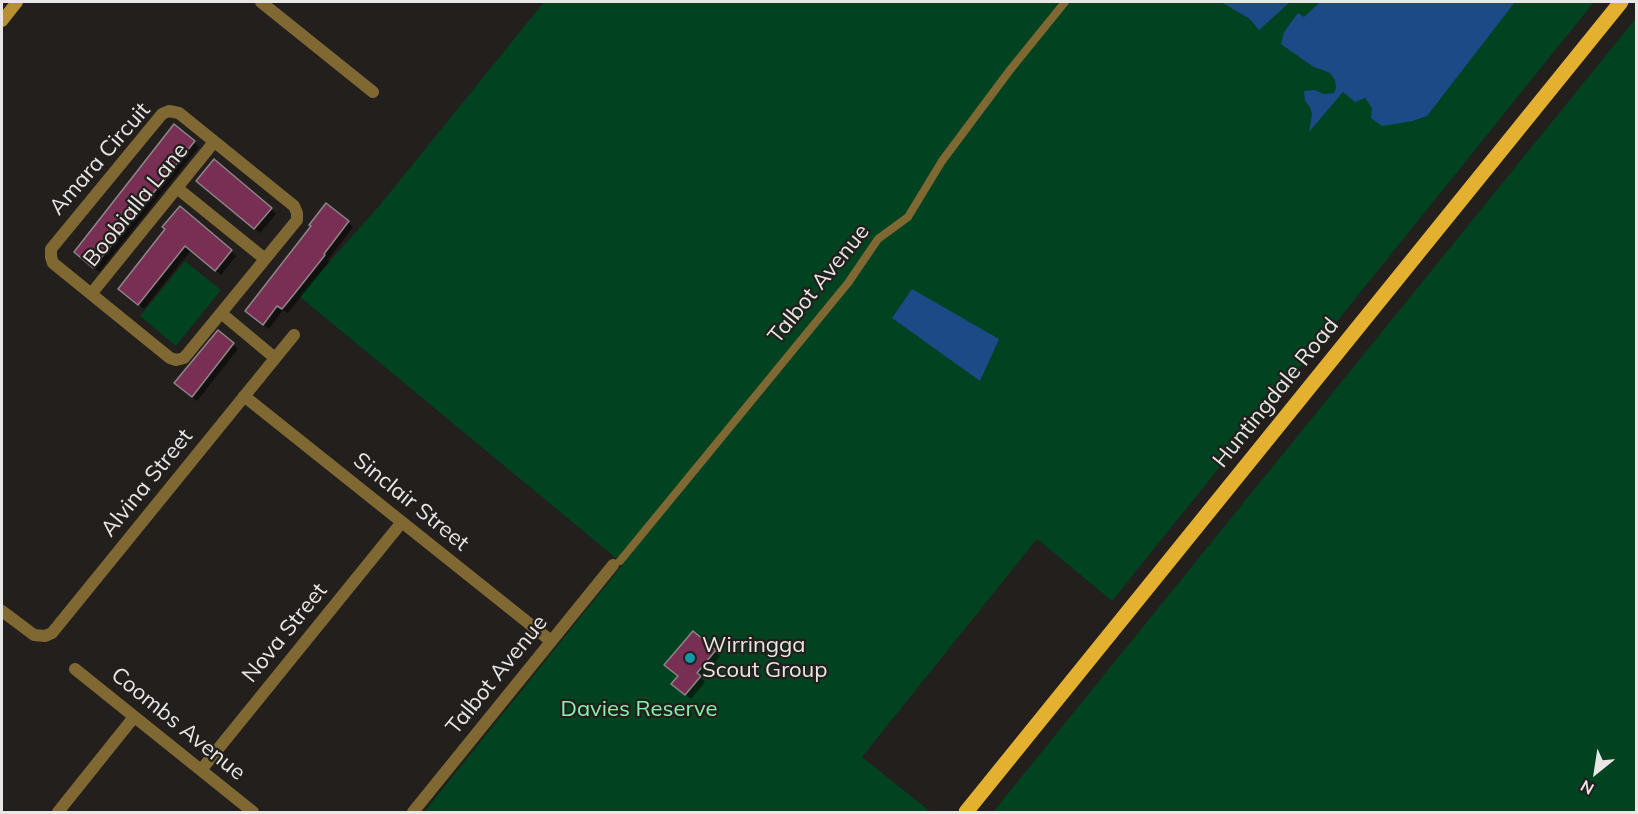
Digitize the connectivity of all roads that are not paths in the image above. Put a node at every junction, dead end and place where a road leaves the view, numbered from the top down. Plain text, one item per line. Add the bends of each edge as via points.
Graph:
1 (17, 2) edge
2 (261, 2) edge
3 (1065, 2) edge
4 (1622, 2) edge
5 (2, 21) edge
6 (373, 92) dead end
7 (214, 142) junction
8 (177, 188) junction
9 (265, 259) junction
10 (91, 294) junction
11 (221, 313) junction
12 (294, 335) dead end
13 (275, 358) junction
14 (244, 396) junction
15 (402, 522) junction
16 (616, 563) joint
17 (2, 611) edge
18 (551, 641) junction
19 (75, 669) dead end
20 (134, 717) junction
21 (201, 770) junction
22 (58, 813) edge
23 (253, 813) edge
24 (413, 813) edge
25 (966, 813) edge

1 - 5 street
2 - 6 street
3 - 16 lane, Talbot Avenue via 942,161 908,217 878,239 848,283
4 - 25 main road, Huntingdale Road
7 - 8 street, Boobialla Lane
7 - 9 street, Amara Circuit via 294,206 297,220
7 - 10 street, Amara Circuit via 179,114 162,114 51,249 53,263
8 - 9 street
8 - 10 street, Boobialla Lane
9 - 11 street, Amara Circuit
10 - 11 street, Amara Circuit via 176,360 184,358
11 - 13 street
12 - 13 street, Alvina Street
13 - 14 street, Alvina Street
14 - 15 street, Sinclair Street
14 - 17 street, Alvina Street via 57,628 45,636 34,635
15 - 18 street, Sinclair Street
15 - 21 street, Nova Street
16 - 18 street, Talbot Avenue
18 - 24 street, Talbot Avenue
19 - 20 street, Coombs Avenue
20 - 21 street, Coombs Avenue
20 - 22 street
21 - 23 street, Coombs Avenue

